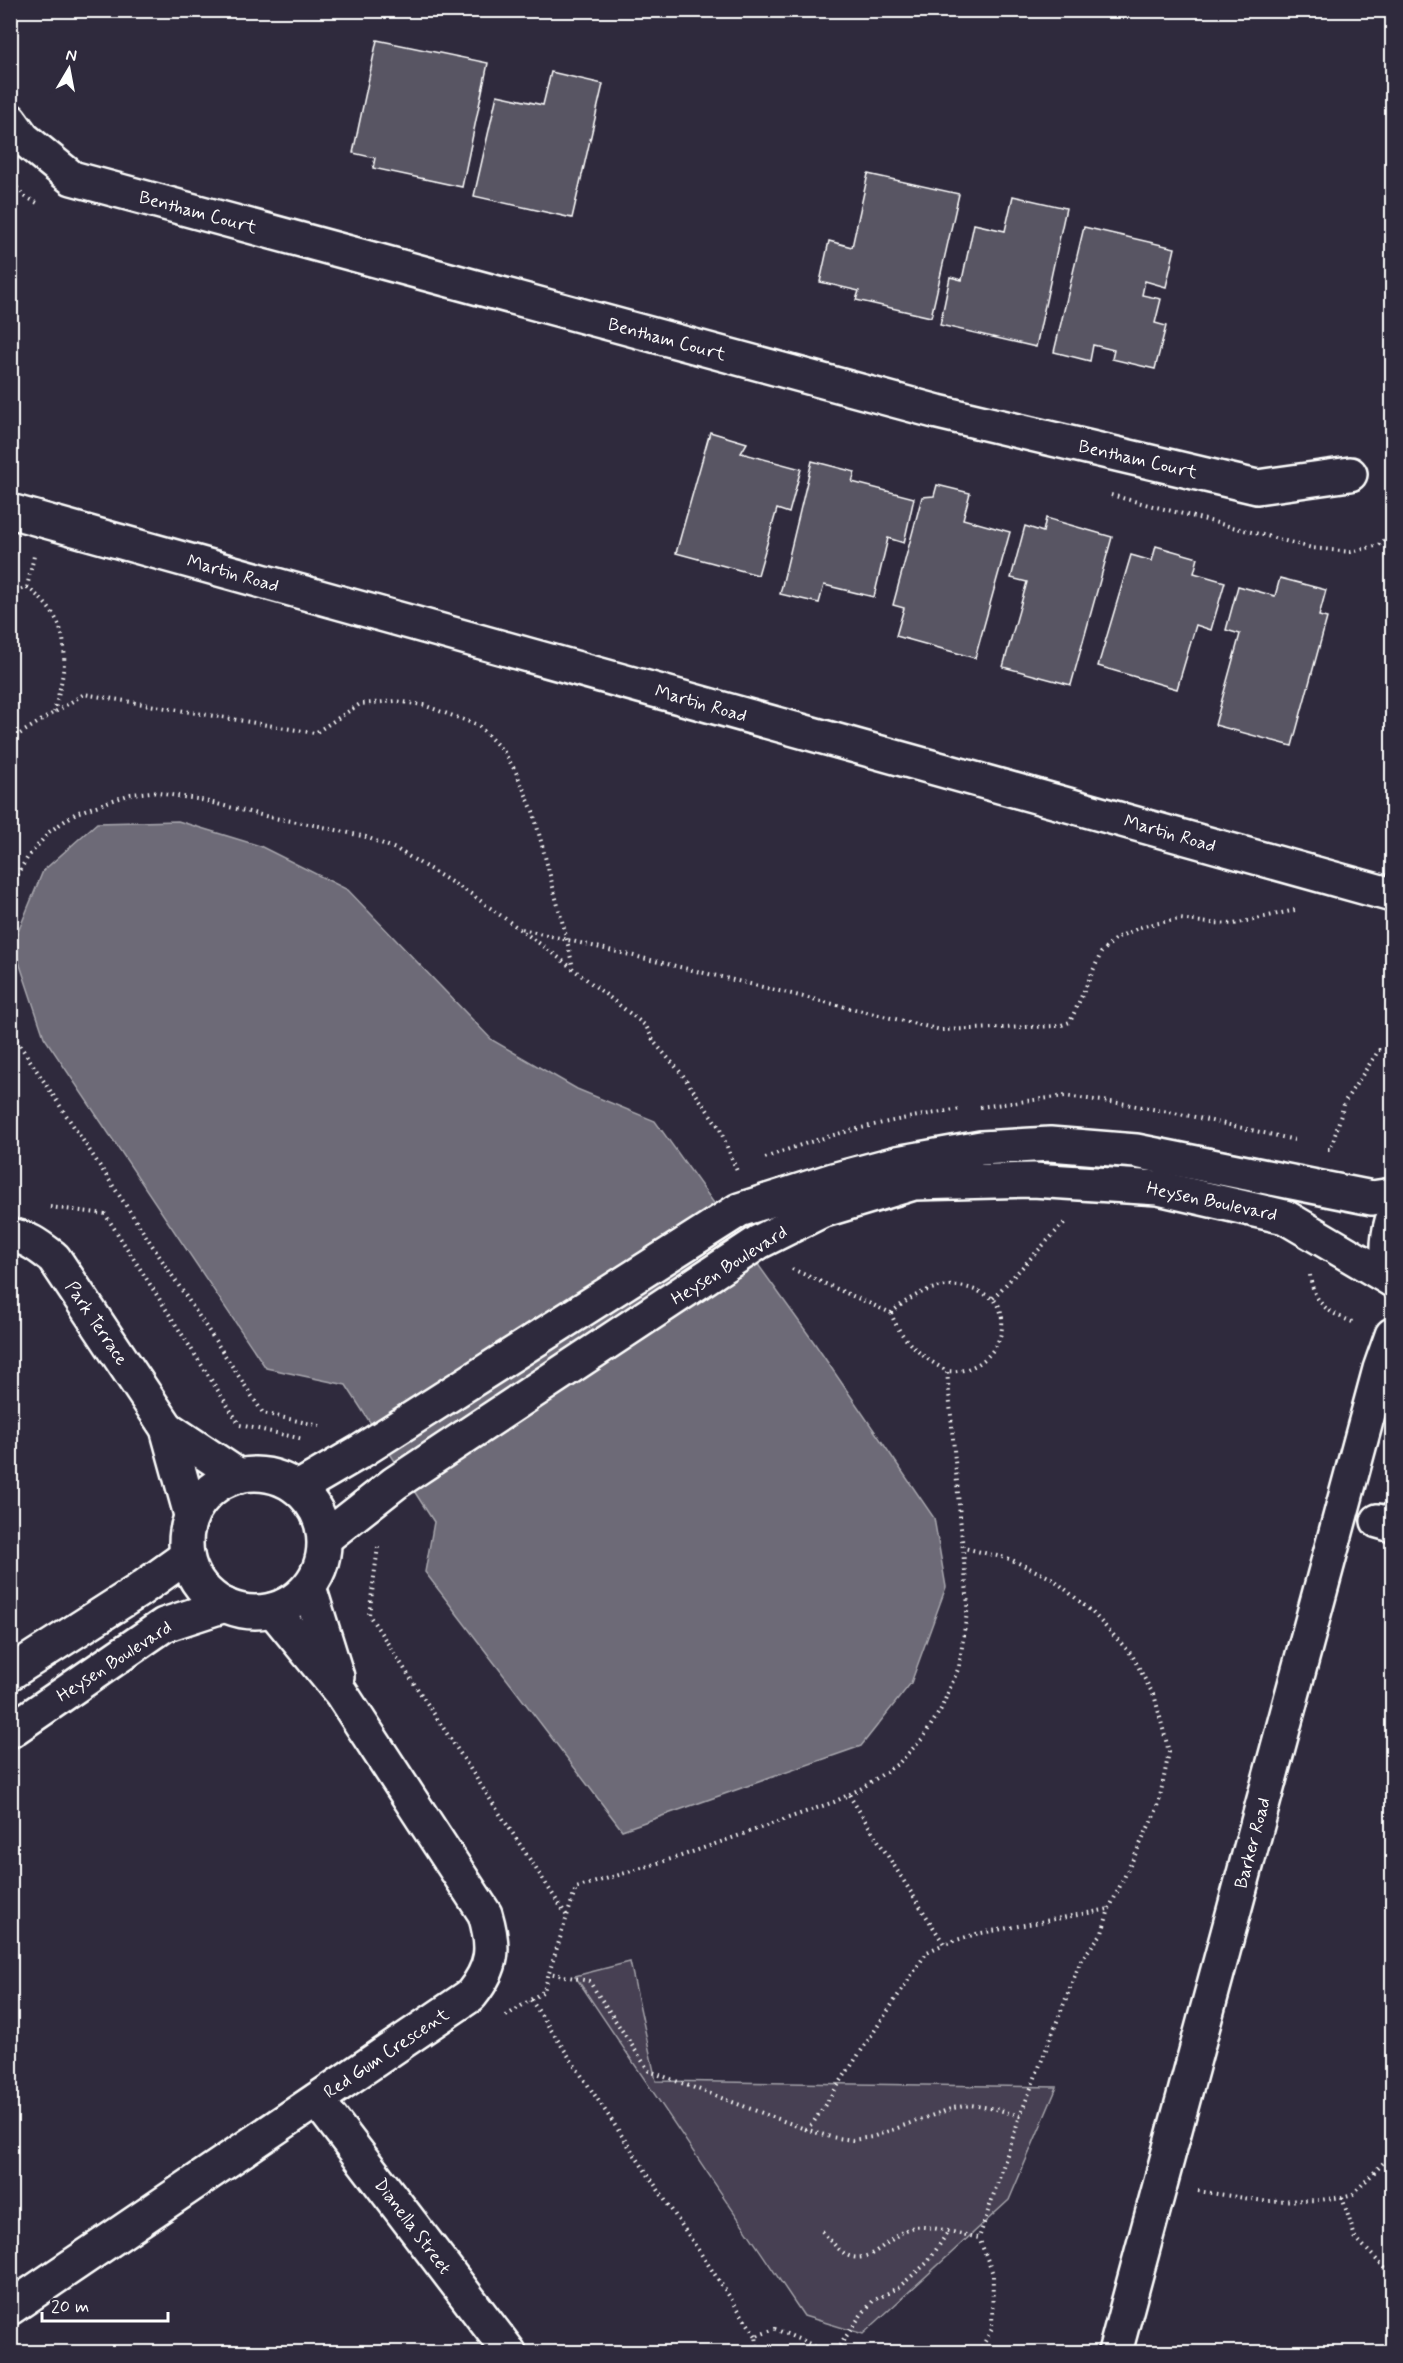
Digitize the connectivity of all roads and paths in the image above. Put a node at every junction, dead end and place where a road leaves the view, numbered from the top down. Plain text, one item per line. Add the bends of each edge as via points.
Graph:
1 (10, 120) edge
2 (1350, 474) dead end
3 (10, 511) edge
4 (42, 520) junction
5 (27, 587) junction
6 (10, 594) edge
7 (54, 713) junction
8 (10, 740) edge
9 (10, 885) edge
10 (1392, 895) edge
11 (1302, 909) dead end
12 (518, 928) junction
13 (567, 940) junction
14 (573, 969) junction
15 (10, 1030) edge
16 (1392, 1195) edge
17 (48, 1207) dead end
18 (746, 1207) junction
19 (1070, 1218) dead end
20 (1392, 1221) edge
21 (10, 1236) edge
22 (765, 1240) junction
23 (1309, 1270) dead end
24 (1392, 1280) edge
25 (993, 1298) junction
26 (891, 1312) junction
27 (1392, 1336) edge
28 (947, 1371) junction
29 (167, 1428) junction
30 (330, 1435) dead end
31 (305, 1439) dead end
32 (239, 1476) junction
33 (298, 1488) junction
34 (191, 1515) junction
35 (324, 1538) junction
36 (378, 1546) dead end
37 (964, 1548) junction
38 (187, 1556) junction
39 (309, 1587) junction
40 (225, 1605) junction
41 (273, 1610) junction
42 (10, 1673) edge
43 (341, 1693) junction
44 (10, 1731) edge
45 (849, 1795) junction
46 (1109, 1909) junction
47 (567, 1916) junction
48 (944, 1944) junction
49 (549, 1973) junction
50 (531, 2000) junction
51 (501, 2019) dead end
52 (317, 2100) junction
53 (1020, 2116) junction
54 (805, 2129) junction
55 (1392, 2154) edge
56 (1161, 2181) junction
57 (1342, 2197) junction
58 (822, 2230) dead end
59 (948, 2232) junction
60 (979, 2238) junction
61 (1392, 2276) edge
62 (10, 2308) edge
63 (756, 2336) junction
64 (509, 2352) edge
65 (758, 2352) edge
66 (979, 2352) edge
67 (1115, 2352) edge

1 - 2 street, Bentham Court via 23,138 72,178 938,412 1257,487
3 - 4 street, Martin Road
4 - 5 path
4 - 10 street, Martin Road
5 - 6 path
5 - 7 path via 42,598 60,622 65,646 64,675
7 - 8 path
7 - 13 path via 84,694 315,733 360,704 396,702 423,705 478,724 504,752 533,811
9 - 12 path via 49,832 76,813 131,794 152,792 366,837 398,850
11 - 13 path via 1234,924 1180,919 1143,926 1116,938 1101,953 1070,1022 1059,1026 941,1030
12 - 13 path
12 - 14 path
13 - 14 path
14 - 18 path via 646,1026 654,1042 682,1074 719,1127
15 - 30 path via 263,1413 323,1427
16 - 18 street, Heysen Boulevard via 1372,1198 1136,1151 1050,1144 981,1148 897,1163
17 - 31 path via 105,1214 240,1425
18 - 33 street, Heysen Boulevard
19 - 25 path
20 - 24 street via 1387,1257
21 - 29 street, Park Terrace via 35,1244 54,1258
22 - 24 street, Heysen Boulevard via 821,1211 914,1183 1033,1180 1158,1188 1285,1217
22 - 26 path via 793,1271
22 - 35 street, Heysen Boulevard via 395,1483
23 - 27 path via 1312,1292 1330,1313
25 - 26 path via 946,1285 927,1289
25 - 28 path via 1000,1309 1001,1326 992,1353 968,1371
26 - 28 path via 916,1352
27 - 56 street, Barker Road via 1376,1381
28 - 37 path
29 - 32 street
29 - 34 street
32 - 33 street via 260,1474
32 - 34 street via 219,1484
33 - 35 street via 320,1518
34 - 38 street via 186,1535
35 - 39 street via 321,1564
36 - 47 path via 369,1615
37 - 45 path via 967,1616 959,1667 941,1709 899,1763
37 - 46 path via 1010,1559 1053,1580 1091,1611 1132,1655 1155,1698 1168,1752 1158,1807
38 - 40 street via 194,1576 207,1593
38 - 42 street
39 - 41 street via 287,1605
39 - 43 street, Red Gum Crescent
40 - 41 street via 240,1611
40 - 44 street, Heysen Boulevard via 164,1625
41 - 43 street, Red Gum Crescent
43 - 52 street, Red Gum Crescent via 485,1914 492,1952 482,1980 471,1995
45 - 47 path via 681,1856 576,1888
45 - 48 path
46 - 48 path via 976,1934
46 - 53 path via 1102,1933 1081,1960
47 - 49 path
48 - 54 path via 927,1952 813,2123
49 - 50 path via 544,1991
49 - 54 path via 589,1981 649,2071
50 - 51 path
50 - 63 path
52 - 62 street, Red Gum Crescent
52 - 64 street, Dianella Street
53 - 54 path via 971,2105 852,2140
53 - 60 path
55 - 57 path via 1353,2194
56 - 57 path via 1264,2201
56 - 67 street, Barker Road
57 - 61 path via 1355,2237
58 - 59 path via 850,2256 866,2257 898,2234 916,2227
59 - 60 path
59 - 63 path via 928,2262 899,2287 873,2301 836,2351 775,2330
60 - 66 path via 993,2274 992,2329
63 - 65 path

